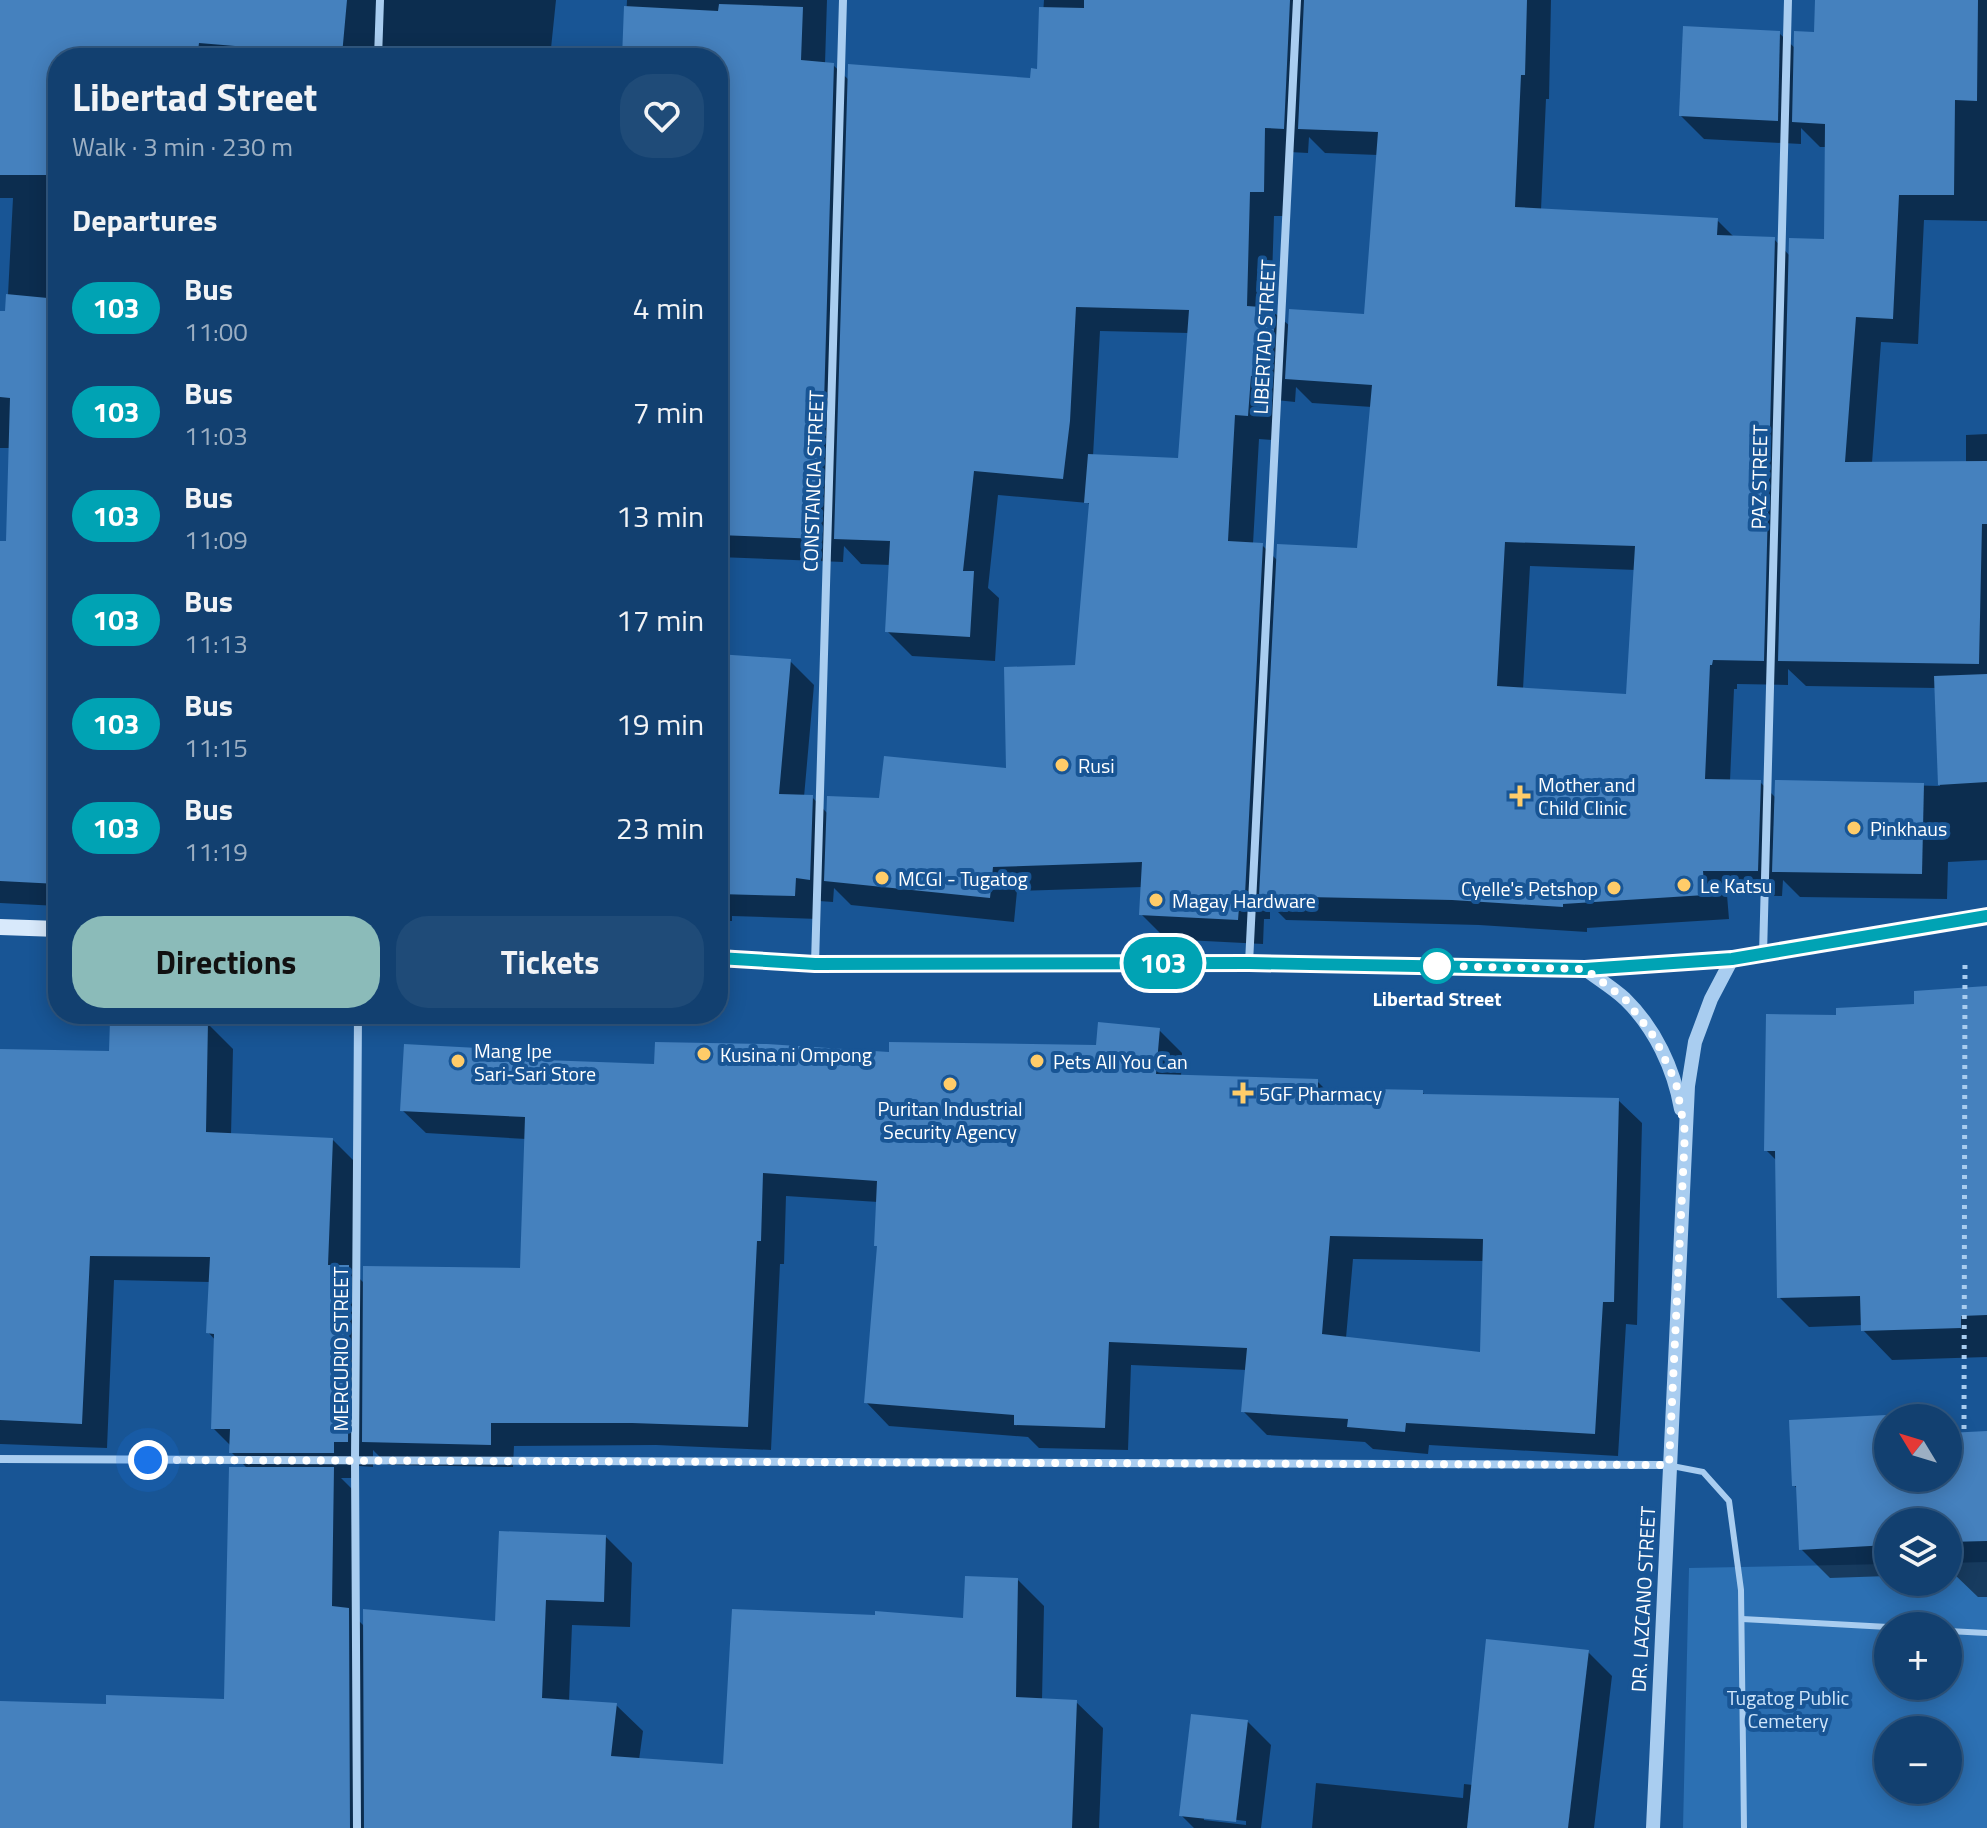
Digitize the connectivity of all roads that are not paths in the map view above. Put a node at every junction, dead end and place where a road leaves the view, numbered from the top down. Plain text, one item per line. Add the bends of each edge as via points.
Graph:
1 (380, 0) edge
2 (843, 0) edge
3 (1297, 0) edge
4 (1788, 0) edge
5 (378, 48) edge
6 (1987, 916) edge
7 (0, 927) edge
8 (48, 929) edge
9 (1763, 955) junction
10 (728, 959) edge
11 (1732, 959) junction
12 (1249, 963) junction
13 (815, 964) junction
14 (1585, 969) junction
15 (358, 1024) edge
16 (1685, 1132) junction
17 (0, 1459) edge
18 (355, 1461) junction
19 (1669, 1465) junction
20 (1742, 1619) junction
21 (1874, 1626) edge
22 (1962, 1632) edge
23 (1987, 1633) edge
24 (357, 1828) edge
25 (1653, 1828) edge
26 (1744, 1828) edge

1 - 5 street
2 - 13 street, CONSTANCIA STREET
3 - 12 street, LIBERTAD STREET
4 - 9 street, PAZ STREET
6 - 9 main road
7 - 8 main road
9 - 11 main road
10 - 13 main road
11 - 14 main road
11 - 16 street, DR. LAZCANO STREET via 1695,1042
12 - 13 main road
12 - 14 main road
14 - 16 street, DR. LAZCANO STREET via 1625,999 1655,1038 1676,1083
15 - 18 street, MERCURIO STREET
16 - 19 street, DR. LAZCANO STREET
17 - 18 street
18 - 19 street
18 - 24 street, MERCURIO STREET
19 - 20 lane via 1703,1472 1729,1501
19 - 25 street, DR. LAZCANO STREET
20 - 21 lane
20 - 26 lane
22 - 23 lane

